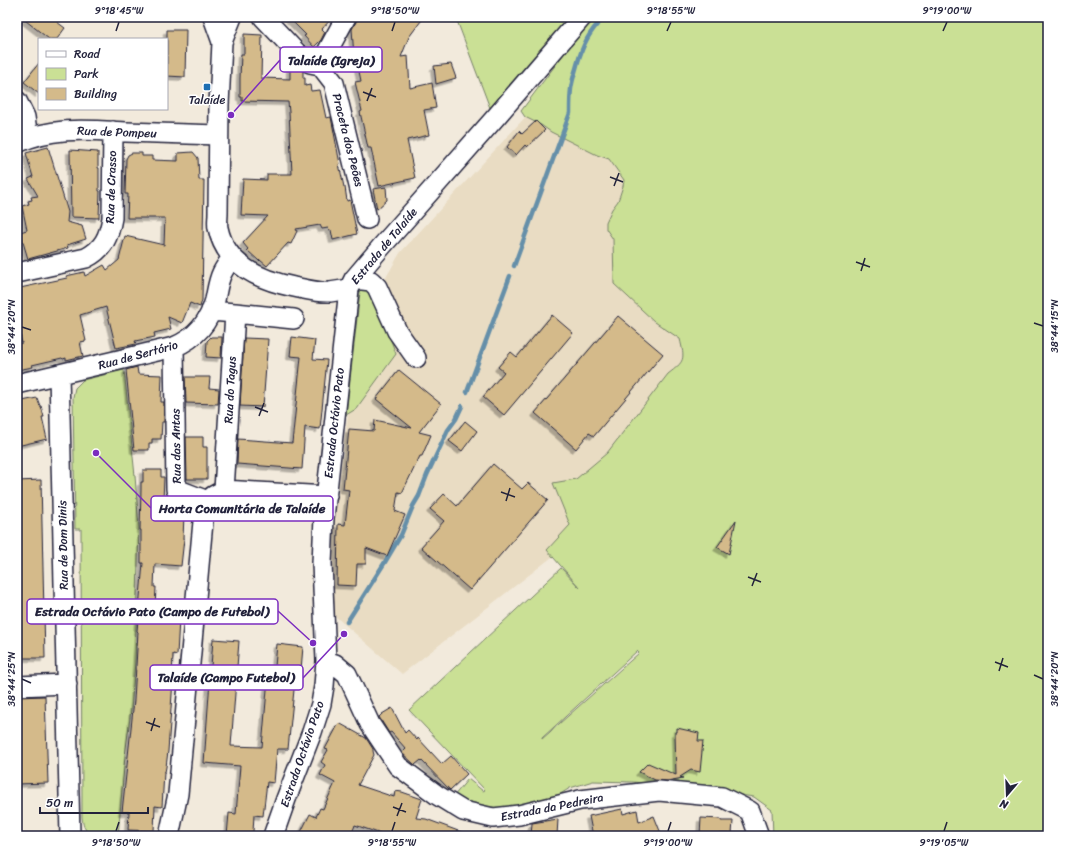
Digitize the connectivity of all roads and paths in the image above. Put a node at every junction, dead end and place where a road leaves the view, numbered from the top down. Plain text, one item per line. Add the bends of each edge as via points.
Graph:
1 (213, 17) edge
2 (232, 17) edge
3 (263, 17) edge
4 (346, 17) edge
5 (582, 17) edge
6 (222, 42) junction
7 (320, 65) junction
8 (17, 100) edge
9 (113, 131) junction
10 (218, 134) junction
11 (22, 140) edge
12 (367, 219) dead end
13 (232, 257) junction
14 (17, 273) edge
15 (351, 284) junction
16 (211, 312) junction
17 (235, 313) junction
18 (294, 319) dead end
19 (174, 347) junction
20 (416, 358) dead end
21 (59, 374) junction
22 (17, 384) edge
23 (224, 490) junction
24 (327, 496) junction
25 (205, 500) junction
26 (326, 660) junction
27 (67, 684) junction
28 (17, 686) edge
29 (70, 836) edge
30 (169, 836) edge
31 (273, 836) edge
32 (759, 836) edge

1 - 6 street, Estrada de Talaíde
2 - 6 street, Estrada de Talaíde
3 - 7 street via 298,54 310,63
4 - 7 street
5 - 15 street, Estrada de Talaíde
6 - 10 street, Estrada de Talaíde
7 - 12 street, Praceta dos Peões via 334,82
8 - 11 street via 25,117
9 - 10 street, Rua de Pompeu
9 - 11 street, Rua de Pompeu via 46,132
9 - 14 street, Rua de Crasso via 112,218 110,230 102,245 95,254 86,258
10 - 13 street, Estrada de Talaíde via 218,227
13 - 15 street, Estrada de Talaíde via 249,271 281,284 329,292
13 - 16 street, Rua de Sertório via 222,272
15 - 20 street via 371,281 377,288 397,331
15 - 24 street, Estrada Octávio Pato
16 - 17 street
16 - 19 street, Rua de Sertório via 202,328
17 - 18 street
17 - 23 street, Rua do Tagus
19 - 21 street, Rua de Sertório
19 - 25 street, Rua das Antas via 176,489
21 - 22 street, Rua de Sertório
21 - 27 street, Rua de Dom Dinis
23 - 24 street
23 - 25 street
24 - 26 street, Estrada Octávio Pato via 322,563
25 - 30 street via 178,794
26 - 31 street, Estrada Octávio Pato via 321,704
26 - 32 street, Estrada da Pedreira via 346,674 370,724 398,766 463,811 493,818 519,816 580,800 659,791 722,797 750,811
27 - 28 street
27 - 29 street, Rua de Dom Dinis

